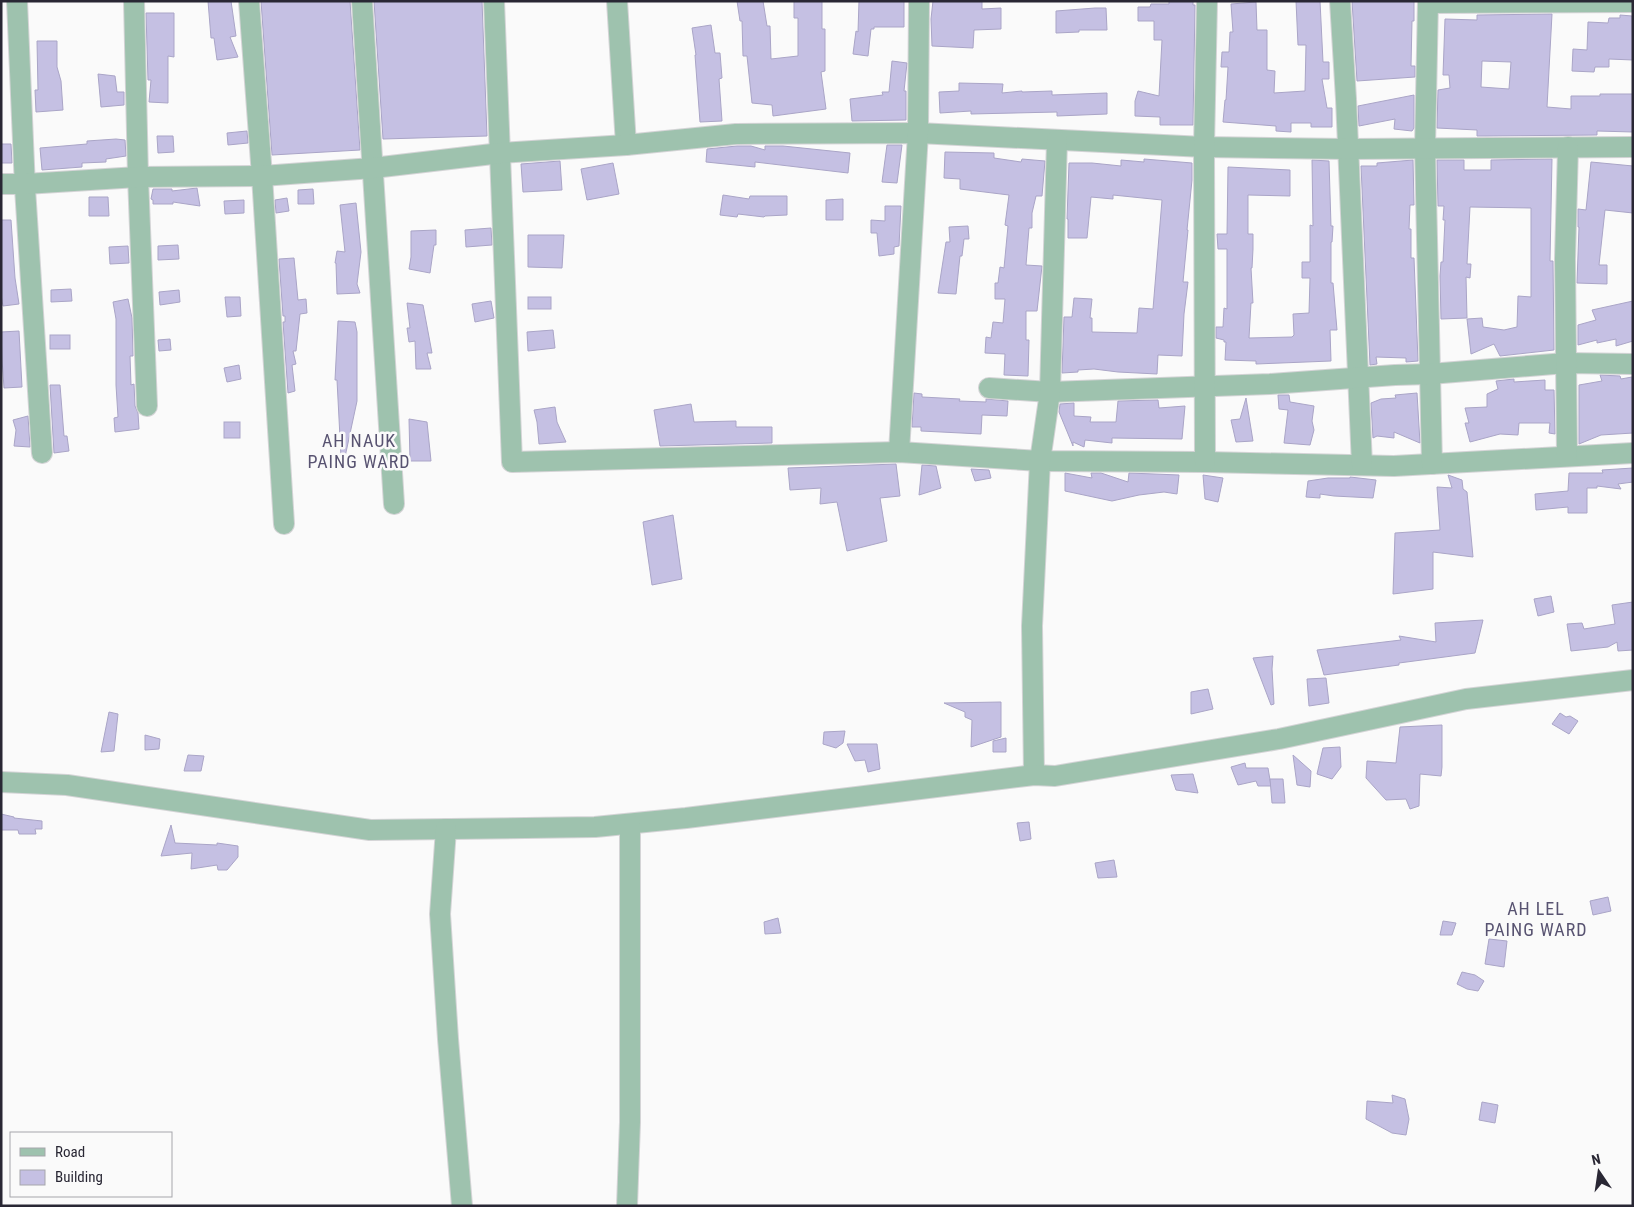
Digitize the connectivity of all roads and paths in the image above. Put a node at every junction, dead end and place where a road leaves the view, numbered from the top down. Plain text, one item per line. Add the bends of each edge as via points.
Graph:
1 (17, 1) edge
2 (134, 1) edge
3 (249, 1) edge
4 (362, 1) edge
5 (494, 1) edge
6 (618, 1) edge
7 (919, 1) edge
8 (1207, 1) edge
9 (1340, 1) edge
10 (1428, 2) edge
11 (1633, 2) edge
12 (918, 134) junction
13 (1058, 140) junction
14 (626, 145) junction
15 (1633, 146) edge
16 (1204, 147) junction
17 (1568, 147) junction
18 (1424, 148) junction
19 (1348, 149) junction
20 (501, 153) junction
21 (374, 168) junction
22 (262, 176) junction
23 (138, 177) junction
24 (1, 184) edge
25 (25, 184) junction
26 (1566, 363) junction
27 (1633, 364) edge
28 (1430, 374) junction
29 (1359, 378) junction
30 (1205, 386) junction
31 (989, 388) dead end
32 (1050, 392) junction
33 (147, 406) dead end
34 (899, 452) junction
35 (42, 453) dead end
36 (1633, 453) edge
37 (1567, 456) junction
38 (1040, 461) junction
39 (1205, 462) junction
40 (1432, 464) junction
41 (1362, 465) junction
42 (394, 504) dead end
43 (284, 524) dead end
44 (1633, 680) edge
45 (1034, 776) junction
46 (1, 782) edge
47 (630, 824) junction
48 (446, 829) junction
49 (462, 1206) edge
50 (627, 1206) edge

1 - 25 street
2 - 23 street
3 - 22 street
4 - 21 street
5 - 20 street
6 - 14 street
7 - 12 street
8 - 16 street
9 - 19 street
10 - 11 street
10 - 18 street
12 - 13 street
12 - 14 street via 736,134
12 - 34 street
13 - 16 street
13 - 32 street
14 - 20 street
15 - 17 street
16 - 19 street
16 - 30 street
17 - 18 street
17 - 26 street
18 - 19 street
18 - 28 street
19 - 29 street
20 - 21 street
20 - 34 street via 512,462
21 - 22 street
21 - 42 street
22 - 23 street
22 - 43 street
23 - 25 street
23 - 33 street
24 - 25 street
25 - 35 street
26 - 27 street
26 - 28 street
26 - 37 street
28 - 29 street
28 - 40 street
29 - 30 street
29 - 41 street
30 - 32 street
30 - 39 street
31 - 32 street
32 - 38 street
34 - 38 street
36 - 37 street
37 - 40 street
38 - 39 street
38 - 45 street via 1032,626
39 - 41 street
40 - 41 street
44 - 45 street via 1466,699 1279,740 1055,776
45 - 47 street
46 - 48 street via 66,785 370,830
47 - 48 street
47 - 50 street
48 - 49 street via 440,914

